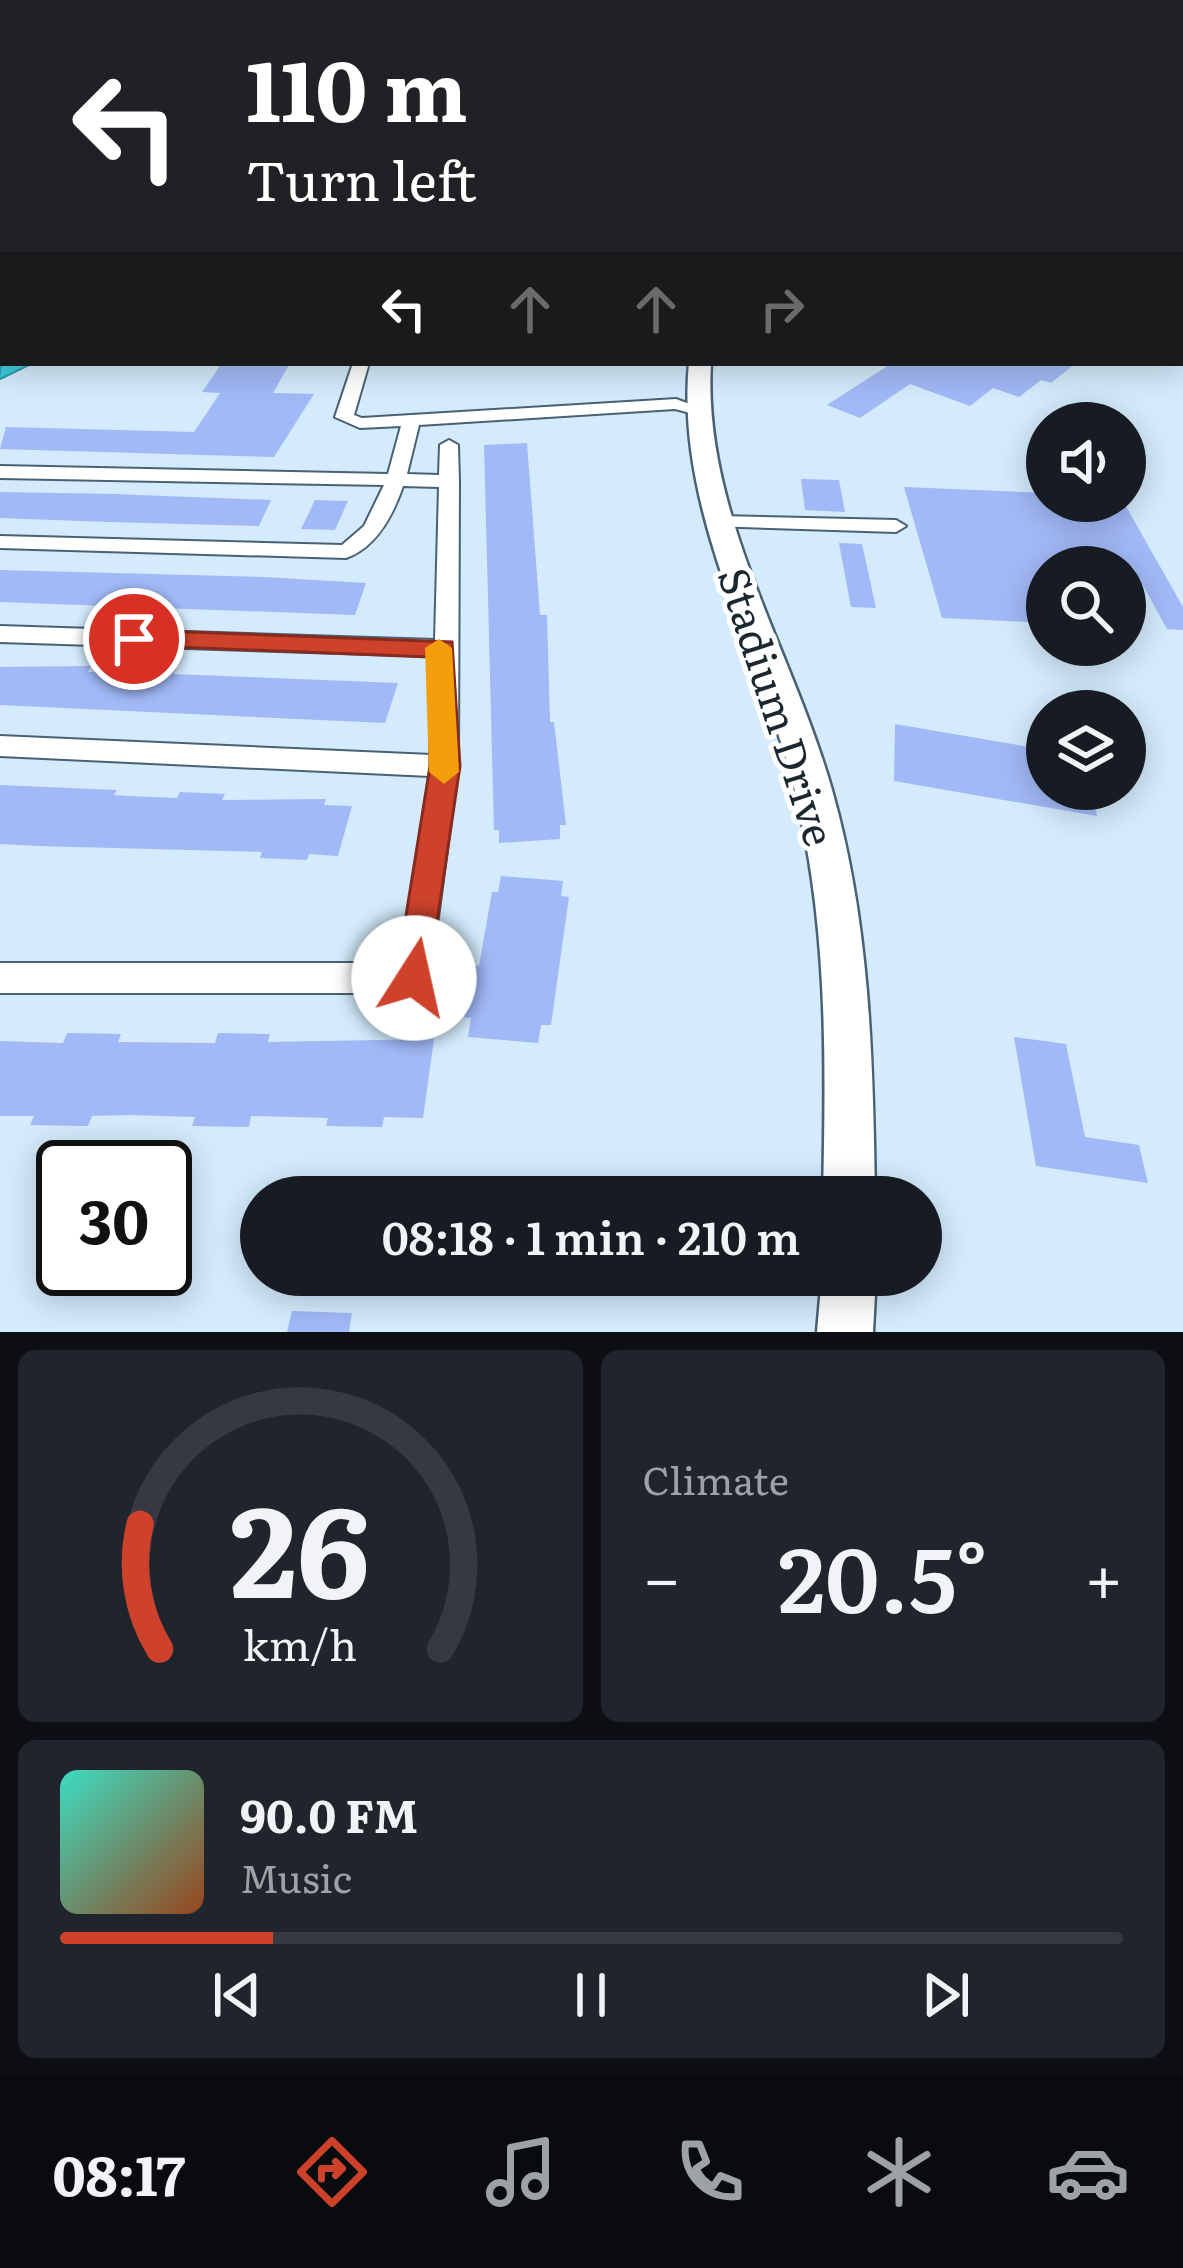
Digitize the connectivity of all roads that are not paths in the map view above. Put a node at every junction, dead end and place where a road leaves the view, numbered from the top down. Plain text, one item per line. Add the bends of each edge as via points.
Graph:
1 (360, 366) edge
2 (700, 366) edge
3 (694, 409) junction
4 (411, 423) junction
5 (449, 445) dead end
6 (0, 472) edge
7 (448, 481) junction
8 (395, 482) junction
9 (718, 522) junction
10 (896, 526) dead end
11 (0, 542) edge
12 (0, 634) edge
13 (442, 648) junction
14 (0, 746) edge
15 (445, 766) junction
16 (0, 978) edge
17 (849, 1176) edge
18 (848, 1296) edge
19 (845, 1332) edge

1 - 4 street via 344,417
2 - 3 street, Stadium Drive
3 - 4 street
3 - 9 street, Stadium Drive
4 - 8 street
5 - 7 street
6 - 8 street
7 - 8 street
7 - 13 street
8 - 11 street via 362,544 346,552
9 - 10 street
9 - 17 street, Stadium Drive via 793,719 829,854 848,1031
12 - 13 street
13 - 15 street
14 - 15 street
15 - 16 street via 414,978
18 - 19 street

